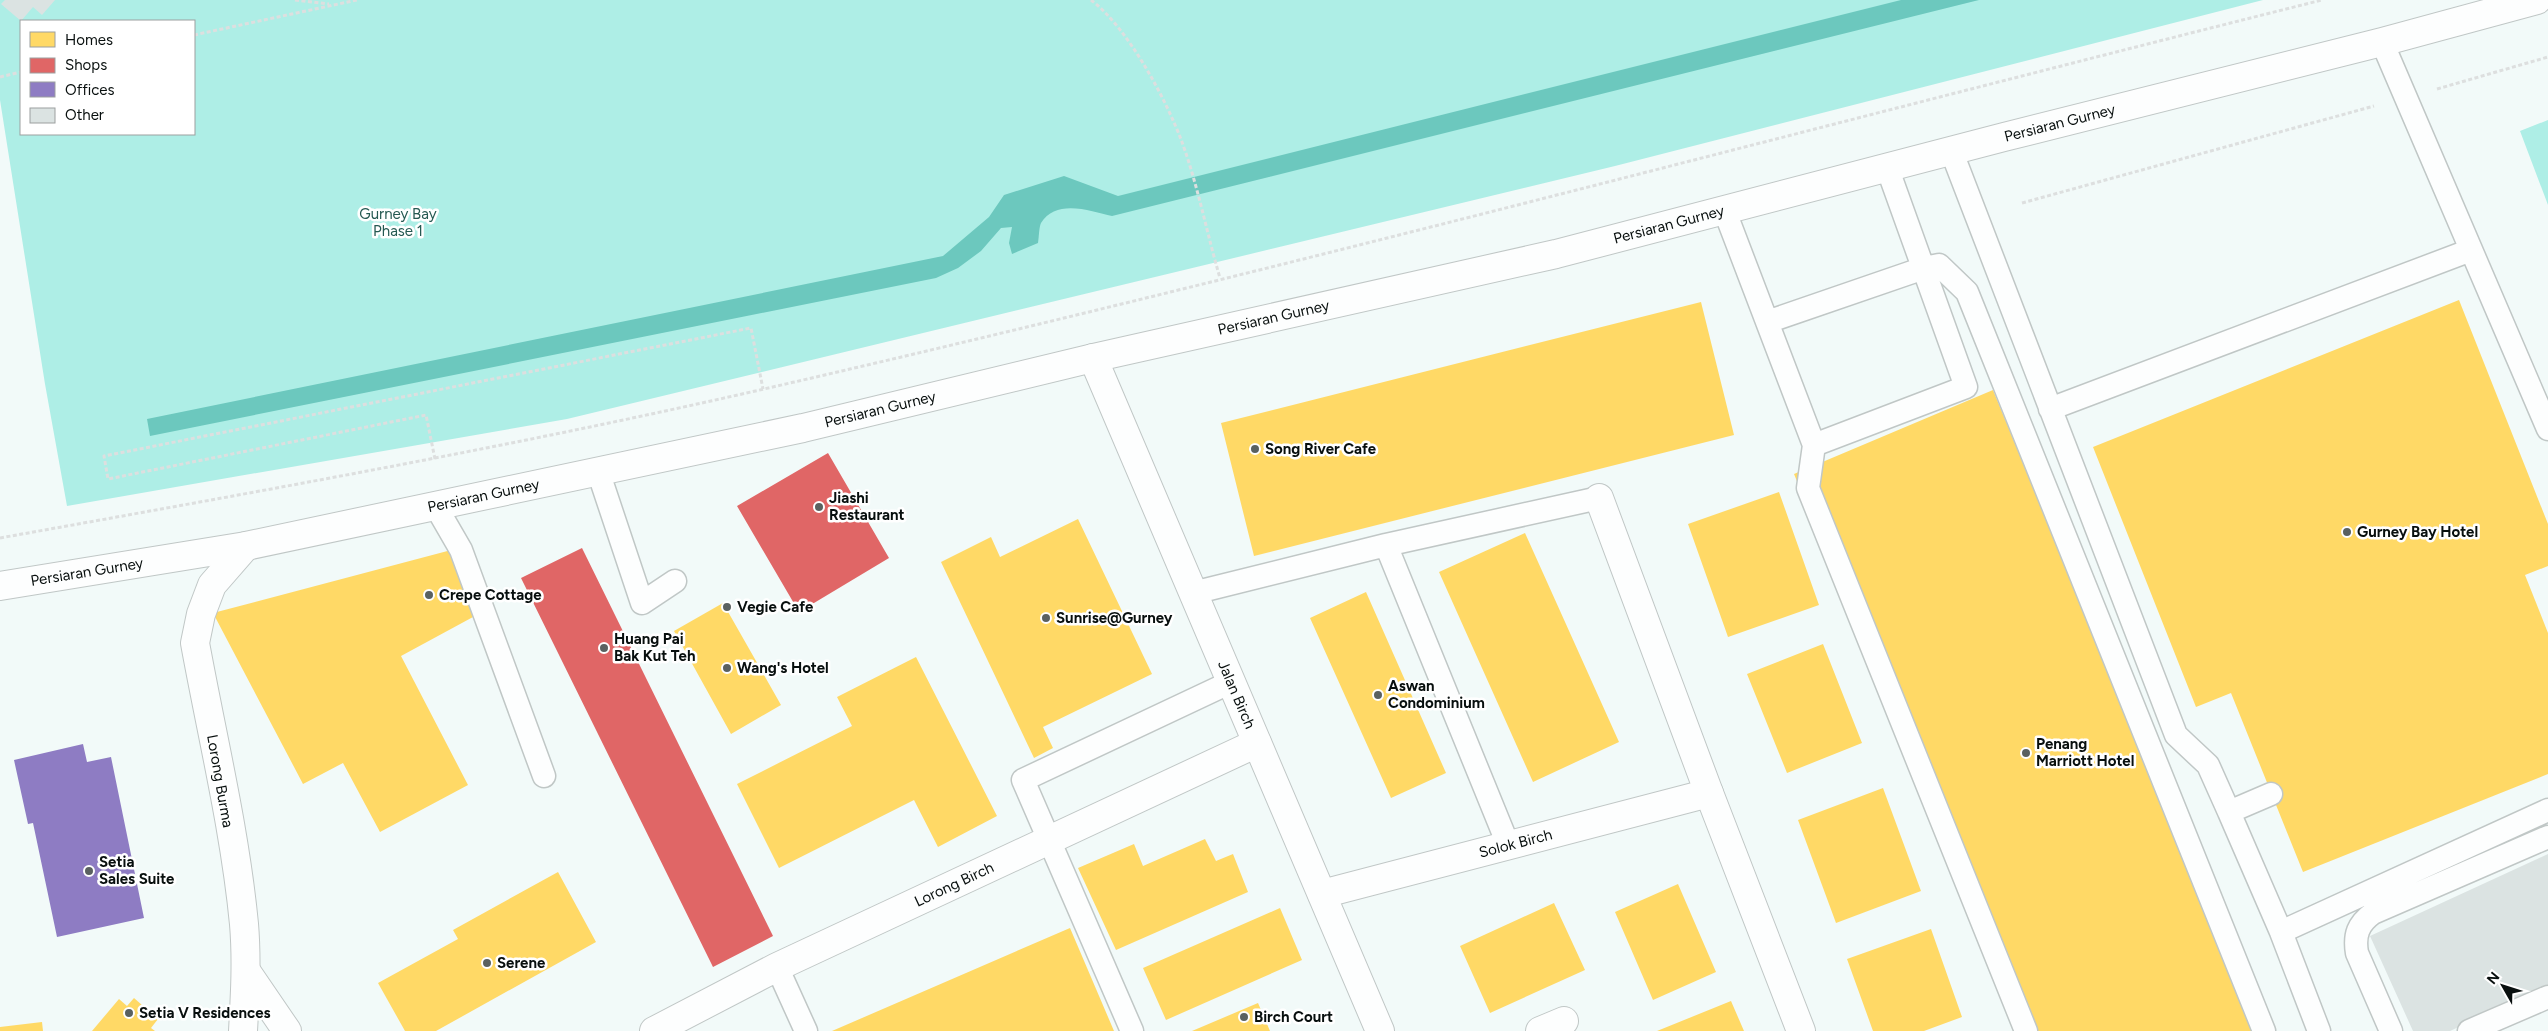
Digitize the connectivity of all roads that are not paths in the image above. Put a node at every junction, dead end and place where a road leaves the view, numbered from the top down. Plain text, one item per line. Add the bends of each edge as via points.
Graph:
1 (2537, 0) edge
2 (2382, 42) junction
3 (1951, 150) junction
4 (1887, 167) junction
5 (1724, 210) junction
6 (2471, 250) junction
7 (1924, 268) junction
8 (1767, 322) junction
9 (1093, 358) junction
10 (2050, 409) junction
11 (2548, 429) edge
12 (1814, 445) junction
13 (598, 471) junction
14 (1599, 498) joint
15 (435, 505) junction
16 (1386, 545) junction
17 (246, 546) junction
18 (675, 582) dead end
19 (0, 586) edge
20 (1193, 593) junction
21 (1231, 682) junction
22 (1257, 742) junction
23 (544, 776) dead end
24 (1709, 793) junction
25 (2271, 794) dead end
26 (2548, 810) edge
27 (2229, 812) junction
28 (2548, 837) edge
29 (1049, 841) junction
30 (1509, 847) junction
31 (1322, 894) junction
32 (2281, 932) junction
33 (777, 967) junction
34 (246, 971) junction
35 (2548, 997) edge
36 (244, 1031) edge
37 (287, 1031) edge
38 (654, 1031) edge
39 (806, 1031) edge
40 (1132, 1031) edge
41 (1380, 1031) edge
42 (1801, 1031) edge
43 (2026, 1031) edge
44 (2264, 1031) edge
45 (2319, 1031) edge
46 (2391, 1031) edge
47 (2470, 1031) edge

1 - 2 street, Persiaran Gurney
2 - 3 street, Persiaran Gurney
2 - 6 lane
3 - 4 street, Persiaran Gurney
3 - 10 lane
4 - 5 street, Persiaran Gurney
4 - 7 lane
5 - 8 lane
5 - 9 street, Persiaran Gurney via 1556,254
6 - 10 lane
6 - 11 lane
7 - 8 lane
7 - 12 lane via 1966,387
7 - 44 lane via 1939,265 1967,292
8 - 12 lane
9 - 13 street, Persiaran Gurney via 802,428
9 - 20 street, Jalan Birch
10 - 27 lane via 2176,735 2208,765
12 - 43 lane via 1808,488
13 - 15 street, Persiaran Gurney
13 - 18 lane via 642,603
14 - 16 lane
14 - 24 street
15 - 17 street, Persiaran Gurney
15 - 23 lane via 461,550
16 - 20 lane
16 - 30 lane
17 - 19 street, Persiaran Gurney
17 - 34 street, Lorong Burma via 212,585 195,643 236,862
20 - 21 street, Jalan Birch
21 - 22 street, Jalan Birch
21 - 29 lane via 1023,780
22 - 29 street, Lorong Birch
22 - 31 street, Jalan Birch
24 - 30 street, Solok Birch
24 - 42 street
25 - 27 lane
26 - 32 lane
27 - 32 lane
28 - 46 lane via 2363,920 2356,935 2357,953
29 - 33 street, Lorong Birch
29 - 40 lane
30 - 31 street, Solok Birch
31 - 41 street, Jalan Birch
32 - 45 lane
33 - 38 street, Lorong Birch
33 - 39 lane
34 - 36 street, Lorong Burma
34 - 37 street
35 - 47 lane

